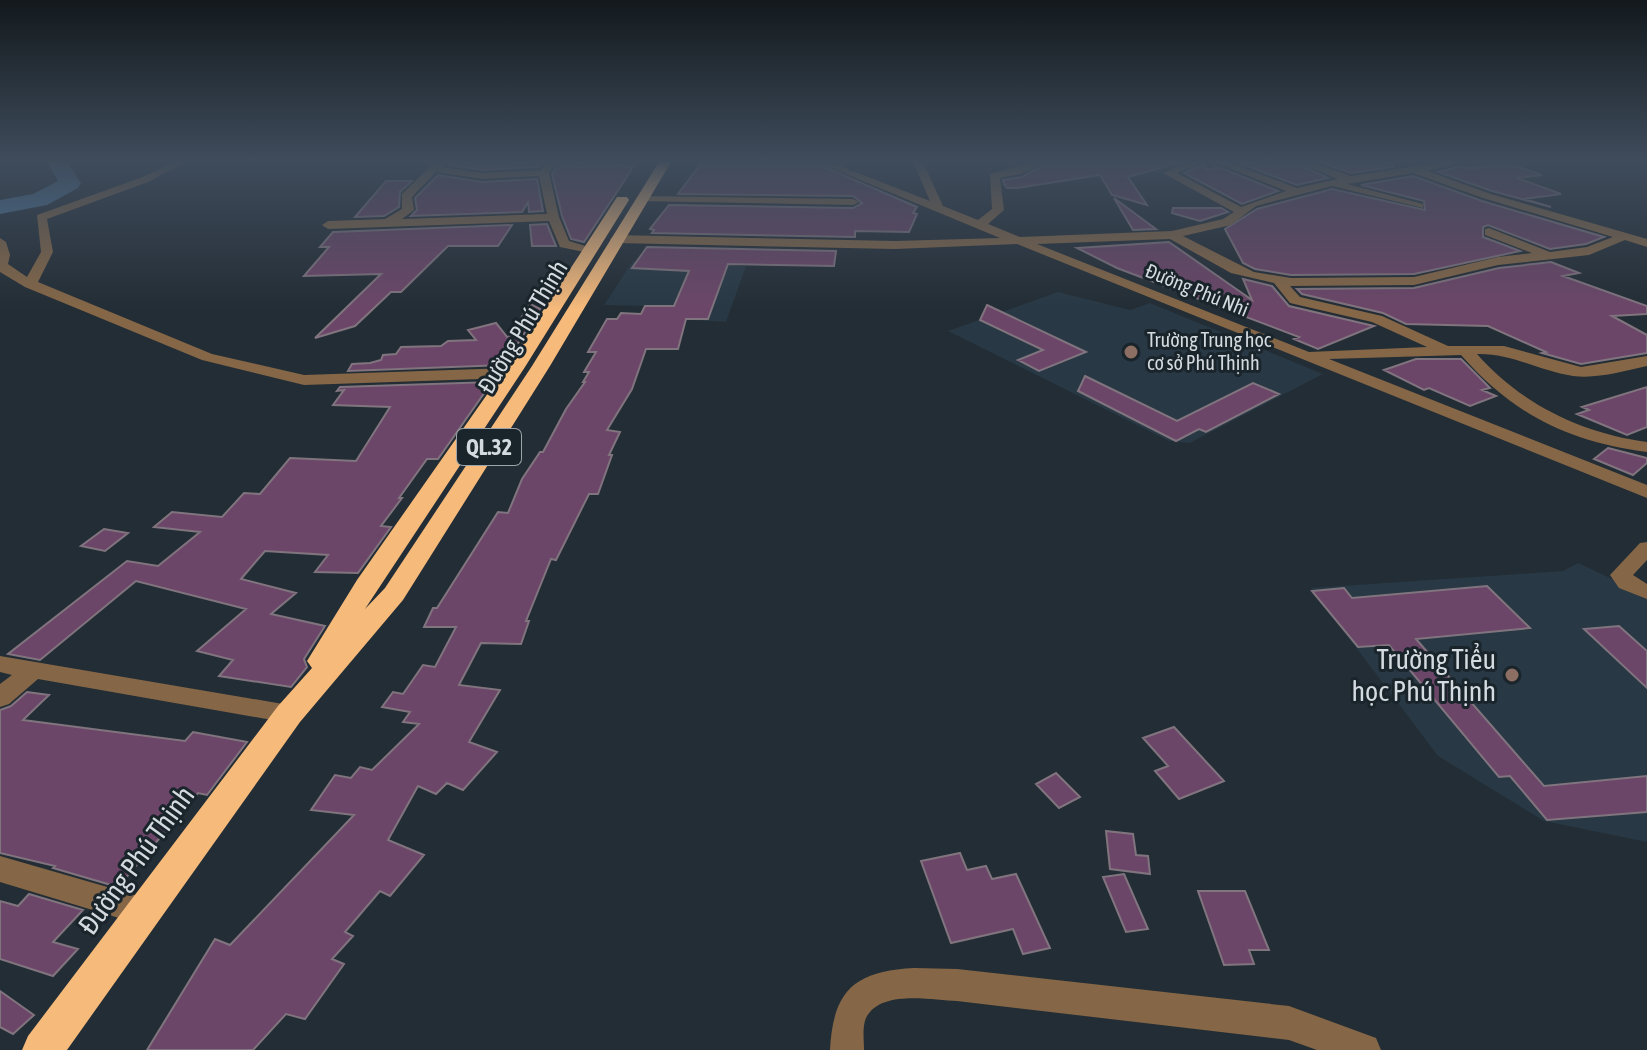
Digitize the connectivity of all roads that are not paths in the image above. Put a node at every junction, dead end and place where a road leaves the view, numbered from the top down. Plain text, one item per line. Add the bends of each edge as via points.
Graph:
1 (58, 211) edge
2 (406, 211) edge
3 (552, 211) edge
4 (615, 211) edge
5 (634, 211) edge
6 (949, 211) edge
7 (997, 211) edge
8 (1241, 211) edge
9 (1539, 211) edge
10 (553, 217) junction
11 (389, 222) junction
12 (328, 225) dead end
13 (979, 225) junction
14 (1489, 232) dead end
15 (1172, 235) junction
16 (1625, 236) junction
17 (616, 239) junction
18 (1021, 241) junction
19 (0, 242) edge
20 (1647, 243) edge
21 (589, 249) junction
22 (1548, 256) junction
23 (1279, 281) junction
24 (30, 284) junction
25 (1445, 349) junction
26 (1464, 349) junction
27 (1306, 355) junction
28 (1647, 361) edge
29 (511, 373) junction
30 (1647, 447) edge
31 (1647, 492) edge
32 (1647, 548) edge
33 (1647, 592) edge
34 (0, 664) edge
35 (35, 669) junction
36 (0, 698) edge
37 (289, 714) junction
38 (0, 869) edge
39 (142, 911) junction
40 (42, 1050) edge
41 (847, 1050) edge
42 (1364, 1050) edge

1 - 24 street via 41,217 47,252
2 - 11 street
3 - 10 street
4 - 21 highway, Đường Phú Thịnh / QL.32
5 - 17 highway, Đường Phú Thịnh / QL.32
6 - 13 street, Đường Phú Nhi
7 - 13 street
8 - 15 street via 1227,222
9 - 16 street
10 - 11 street
10 - 21 street via 564,244
11 - 12 street
13 - 18 street, Đường Phú Nhi
14 - 22 street
15 - 18 street
15 - 23 street via 1236,270
16 - 20 street
16 - 22 street via 1589,251
17 - 18 street via 895,245
17 - 37 highway, Đường Phú Thịnh / QL.32 via 394,594
18 - 27 street, Đường Phú Nhi
19 - 24 street via 3,268
21 - 29 highway, Đường Phú Thịnh / QL.32
22 - 23 street via 1463,267 1414,281
23 - 25 street via 1295,300 1377,319
24 - 29 street via 207,357 304,380
25 - 26 street
25 - 27 street
26 - 28 street via 1517,351 1559,368 1586,372
26 - 30 street via 1509,395 1542,414 1603,438
27 - 31 street, Đường Phú Nhi
29 - 37 highway, Đường Phú Thịnh / QL.32 via 366,586
32 - 33 street via 1621,575
34 - 35 street
35 - 36 street
35 - 37 street
37 - 39 highway, Đường Phú Thịnh / QL.32
38 - 39 street
39 - 40 highway, Đường Phú Thịnh / QL.32
41 - 42 street via 849,1014 857,1003 883,987 907,983 1289,1023

